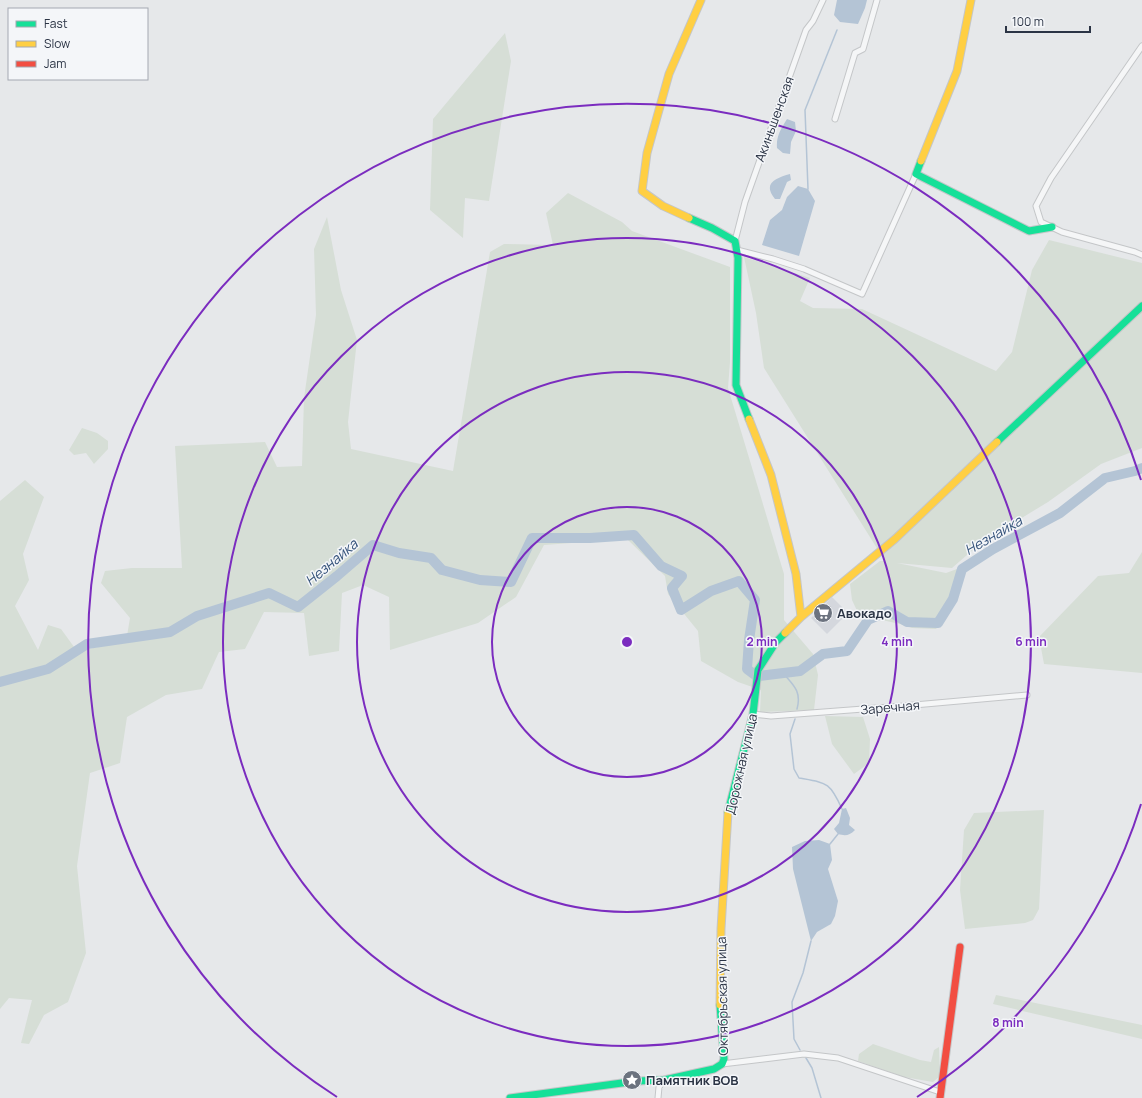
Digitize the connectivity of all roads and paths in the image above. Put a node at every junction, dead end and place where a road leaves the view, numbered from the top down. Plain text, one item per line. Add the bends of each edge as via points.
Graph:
1 (701, 0) edge
2 (823, 0) edge
3 (877, 0) edge
4 (971, 0) edge
5 (1142, 46) edge
6 (835, 119) dead end
7 (916, 174) junction
8 (1052, 227) junction
9 (735, 241) junction
10 (737, 250) junction
11 (1142, 255) edge
12 (1142, 306) edge
13 (802, 617) junction
14 (1027, 695) dead end
15 (753, 714) junction
16 (721, 929) joint
17 (960, 947) dead end
18 (722, 1064) junction
19 (664, 1080) junction
20 (940, 1095) edge
21 (510, 1098) edge
22 (658, 1098) edge

1 - 9 street via 669,74 647,154 642,191 652,200
2 - 9 street, Акиньшенская via 806,30 745,202
3 - 6 street via 863,50 855,53
4 - 7 street via 957,71
5 - 8 street via 1051,178 1036,206 1041,222
7 - 8 street via 1029,231
7 - 10 street via 862,294 804,269
8 - 11 street
9 - 10 street
10 - 13 street via 736,385 771,475 796,574
12 - 13 street via 895,539
13 - 15 street, Дорожная улица via 776,642 758,670
14 - 15 street, Заречная via 771,716
15 - 16 street, Дорожная улица via 728,810
16 - 18 street, Октябрьская улица via 720,998 724,1059
17 - 20 street
18 - 19 street, Октябрьская улица via 714,1069
18 - 20 street via 804,1054 831,1057
19 - 21 street, Октябрьская улица
19 - 22 street via 659,1087

